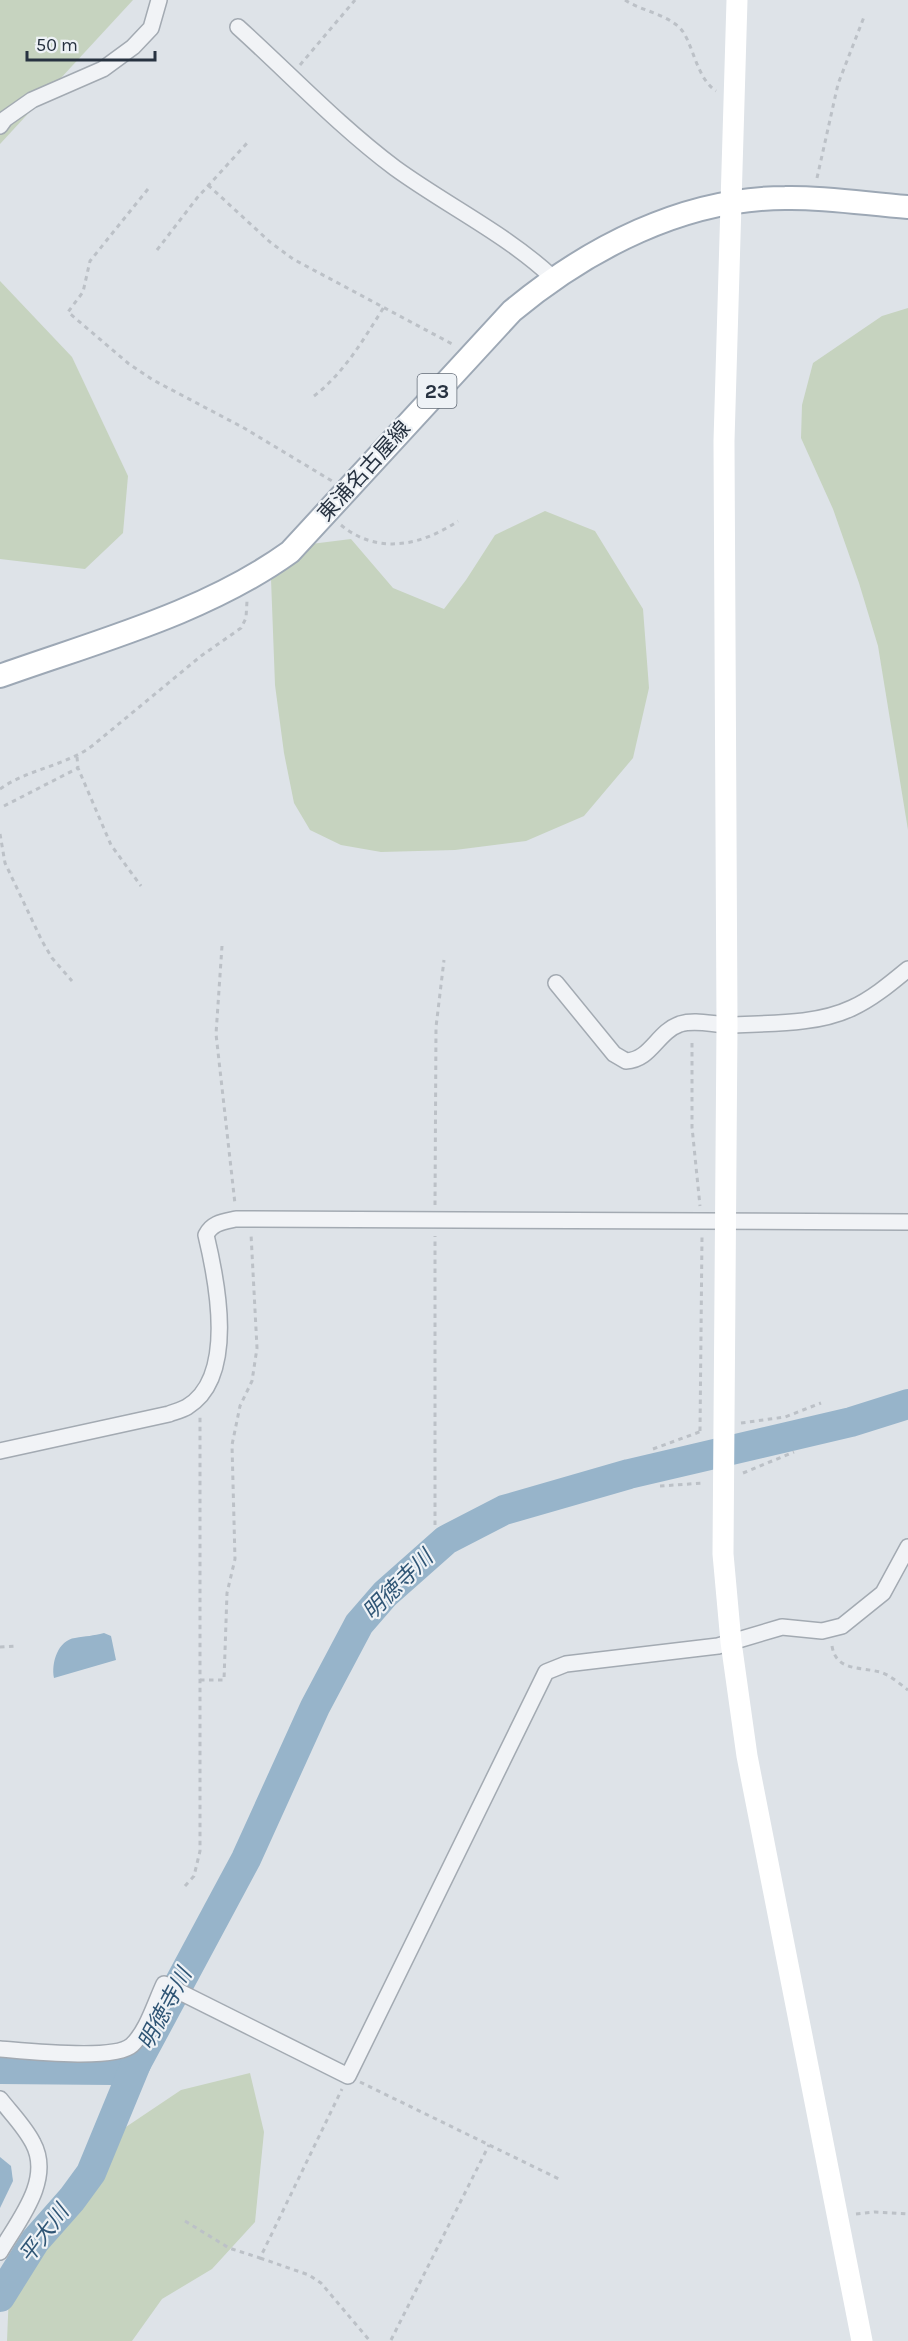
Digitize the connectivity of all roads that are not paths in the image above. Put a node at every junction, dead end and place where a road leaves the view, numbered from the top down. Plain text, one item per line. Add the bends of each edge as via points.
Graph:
1 (159, 0) edge
2 (737, 0) edge
3 (238, 27) dead end
4 (0, 126) edge
5 (733, 203) junction
6 (908, 207) edge
7 (552, 278) junction
8 (0, 676) edge
9 (908, 969) edge
10 (556, 983) dead end
11 (727, 1025) junction
12 (723, 1220) junction
13 (908, 1222) edge
14 (0, 1451) edge
15 (908, 1547) edge
16 (731, 1642) junction
17 (0, 2049) edge
18 (0, 2099) edge
19 (0, 2252) edge
20 (862, 2341) edge

1 - 4 street via 152,28 133,47 103,69 32,100
2 - 5 street
3 - 7 street via 386,160 494,233
5 - 6 main road, 東浦名古屋線 / 23 via 785,198
5 - 7 main road, 東浦名古屋線 / 23 via 669,218 590,255
5 - 11 street via 724,441
7 - 8 main road, 東浦名古屋線 / 23 via 512,310 290,552 255,577 201,603
9 - 11 street via 863,1002 836,1014 819,1019
10 - 11 street via 614,1054 626,1061 646,1055 664,1034 681,1024
11 - 12 street
12 - 13 street
12 - 14 street via 242,1220 210,1227 206,1235 217,1294 219,1343 216,1365 204,1389 188,1407
12 - 16 street via 723,1554
15 - 16 street via 884,1593 842,1626 782,1627
16 - 17 street via 566,1664 546,1672 348,2076 164,1984 130,2047 110,2053
16 - 20 street via 747,1756
18 - 19 street via 33,2141 40,2167 38,2185

